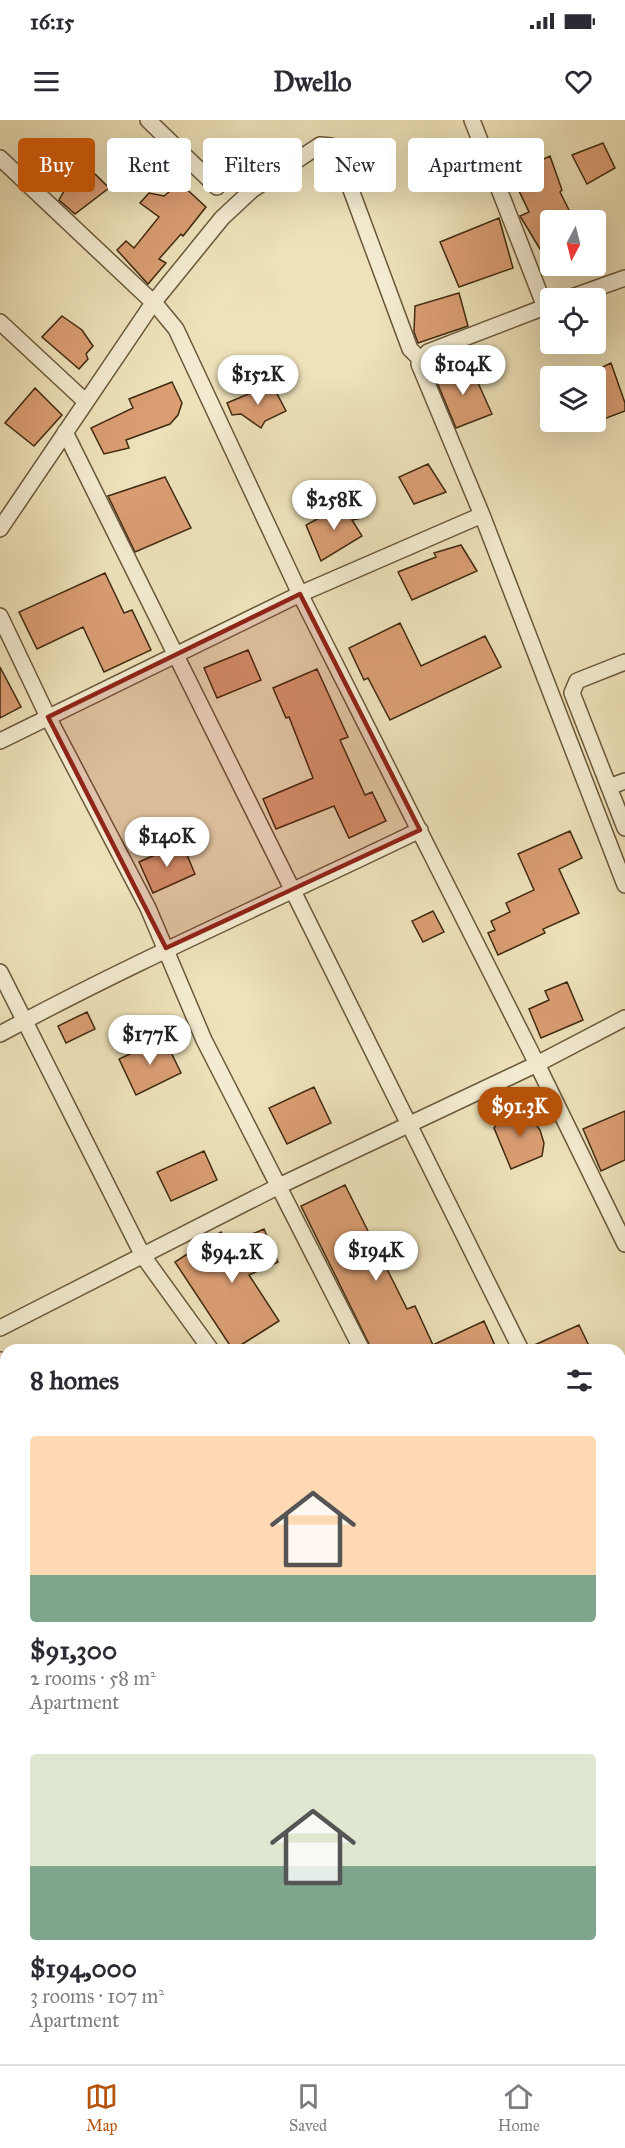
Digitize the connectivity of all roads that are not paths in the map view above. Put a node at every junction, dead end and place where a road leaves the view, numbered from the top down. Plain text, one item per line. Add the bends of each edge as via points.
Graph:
1 (148, 120) edge
2 (472, 120) edge
3 (0, 158) edge
4 (203, 173) edge
5 (625, 278) edge
6 (541, 288) edge
7 (597, 288) edge
8 (153, 303) junction
9 (540, 309) edge
10 (0, 322) edge
11 (420, 359) junction
12 (86, 402) junction
13 (65, 432) junction
14 (482, 515) junction
15 (2, 521) edge
16 (300, 594) junction
17 (0, 616) edge
18 (176, 654) junction
19 (625, 662) edge
20 (48, 717) junction
21 (0, 741) edge
22 (625, 781) edge
23 (609, 787) junction
24 (625, 828) edge
25 (420, 830) junction
26 (625, 885) edge
27 (294, 892) junction
28 (166, 948) junction
29 (0, 972) edge
30 (625, 1018) edge
31 (24, 1021) junction
32 (0, 1034) edge
33 (537, 1064) junction
34 (411, 1124) junction
35 (279, 1186) junction
36 (625, 1245) edge
37 (144, 1256) junction
38 (0, 1328) edge
39 (207, 1344) edge
40 (359, 1344) edge
41 (518, 1344) edge

1 - 4 street
2 - 6 street
3 - 8 street
5 - 7 street
8 - 11 street via 230,208 314,147 325,144 337,152 410,349
8 - 12 street
8 - 16 street via 183,340
9 - 11 street via 428,352
10 - 12 street
11 - 14 street via 419,369
12 - 13 street
13 - 15 street
13 - 18 street
14 - 16 street
14 - 26 street
16 - 18 street
16 - 25 street
17 - 20 street
18 - 20 street
18 - 27 street
19 - 23 street via 582,678 572,689
20 - 21 street
20 - 28 street
22 - 23 street
23 - 24 street
25 - 27 street
25 - 33 street
27 - 28 street
27 - 34 street
28 - 31 street
28 - 35 street via 204,1040
29 - 31 street
30 - 33 street
31 - 32 street
31 - 37 street
33 - 34 street
33 - 36 street
34 - 35 street
34 - 41 street
35 - 37 street
35 - 40 street
37 - 38 street
37 - 39 street

